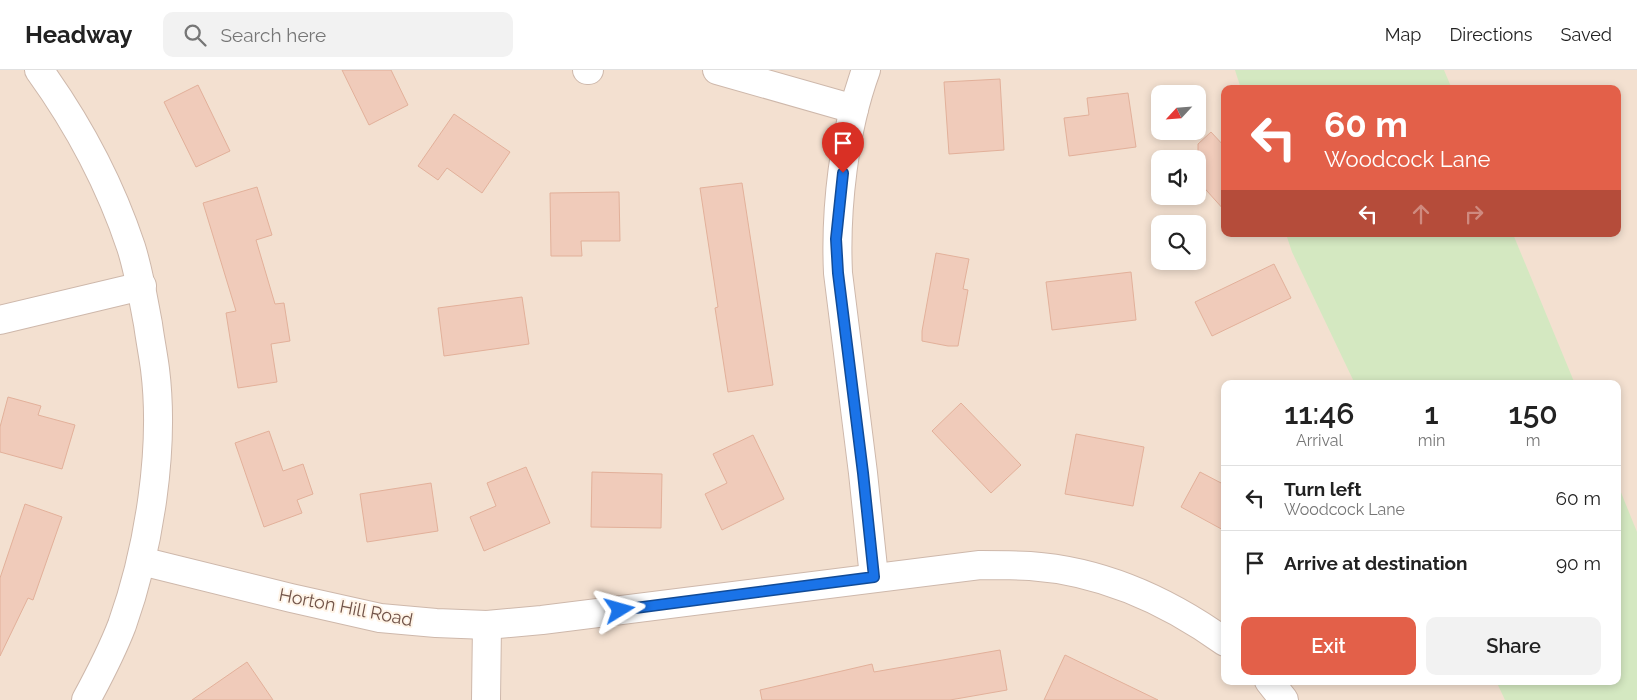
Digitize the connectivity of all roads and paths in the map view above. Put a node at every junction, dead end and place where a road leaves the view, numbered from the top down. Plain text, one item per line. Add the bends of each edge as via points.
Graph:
1 (39, 70) edge
2 (717, 70) edge
3 (866, 70) edge
4 (854, 109) junction
5 (142, 286) junction
6 (0, 320) edge
7 (141, 561) junction
8 (874, 577) junction
9 (487, 625) junction
10 (1221, 639) edge
11 (1271, 685) edge
12 (86, 700) edge
13 (486, 700) edge
14 (1284, 700) edge

1 - 5 street via 75,123 106,184 131,246
2 - 4 street
3 - 4 street
4 - 8 street via 840,189 836,239
5 - 6 street
5 - 7 street via 155,370 158,421 154,487
7 - 9 street, Horton Hill Road via 380,618
7 - 12 street via 122,626
8 - 9 street, Horton Hill Road
8 - 10 street, Horton Hill Road via 980,565 1031,566 1083,574 1132,590 1180,612
9 - 13 street
11 - 14 street

